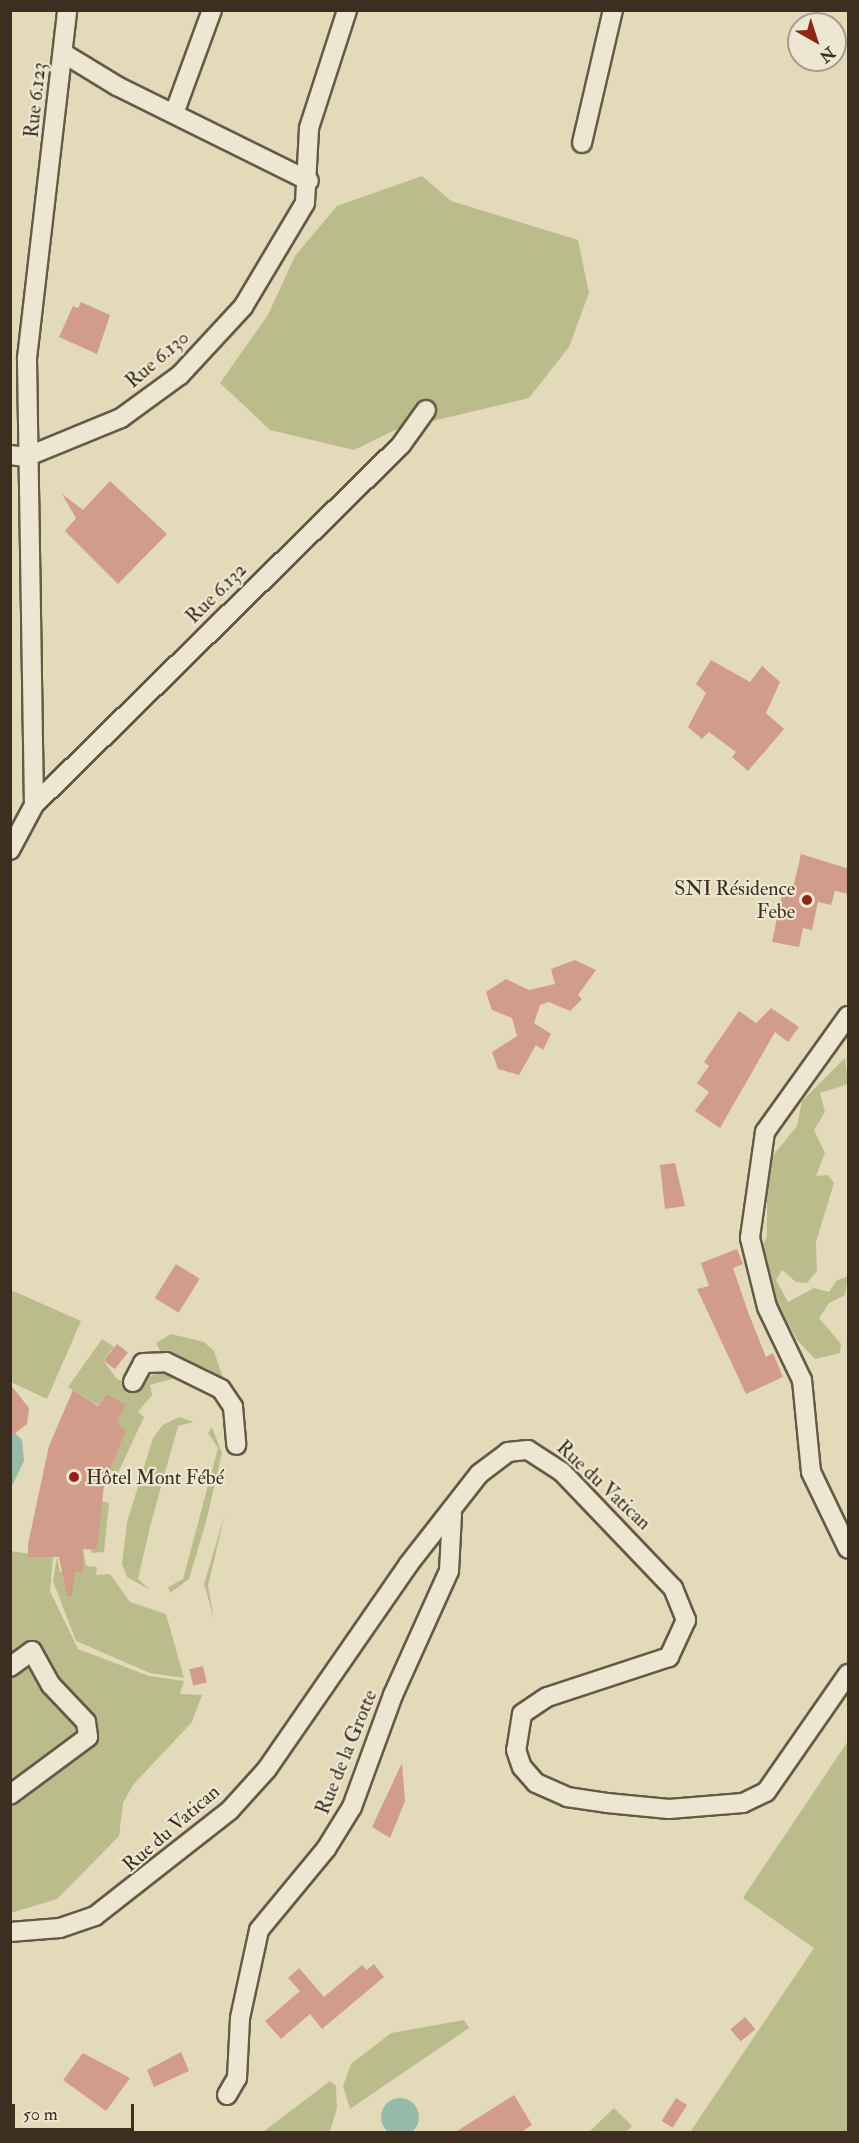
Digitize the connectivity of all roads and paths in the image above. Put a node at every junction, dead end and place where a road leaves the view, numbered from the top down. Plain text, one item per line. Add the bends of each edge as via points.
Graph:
1 (67, 10) edge
2 (212, 10) edge
3 (347, 10) edge
4 (613, 10) edge
5 (63, 53) junction
6 (175, 111) junction
7 (582, 143) dead end
8 (309, 181) junction
9 (426, 410) dead end
10 (18, 456) edge
11 (34, 806) junction
12 (10, 850) edge
13 (849, 1016) edge
14 (133, 1382) dead end
15 (236, 1445) dead end
16 (452, 1514) junction
17 (849, 1550) edge
18 (10, 1666) edge
19 (849, 1674) edge
20 (10, 1795) edge
21 (10, 1932) edge
22 (227, 2095) dead end

1 - 5 street, Rue 6.123
2 - 6 street
3 - 8 street, Rue 6.130 via 309,128
4 - 7 street
5 - 6 street via 117,86
5 - 10 street, Rue 6.123
6 - 8 street
8 - 10 street, Rue 6.130 via 290,237 243,307 180,375 121,418
9 - 11 street, Rue 6.132 via 401,445
10 - 11 street, Rue 6.123
11 - 12 street
13 - 17 street via 765,1132 750,1238 767,1307 802,1380 811,1472
14 - 15 street via 144,1363 166,1362 221,1389 233,1407
16 - 19 street, Rue du Vatican via 495,1459 528,1450 555,1466 619,1527 681,1599 684,1630 669,1657 547,1697 522,1714 516,1733 522,1767 536,1783 567,1797 669,1809 743,1803 766,1792
16 - 21 street, Rue du Vatican via 375,1609 267,1769 208,1831 95,1916 60,1928
16 - 22 street, Rue de la Grotte via 449,1571 393,1695 352,1807 326,1849 259,1930 240,2018 237,2078
18 - 20 street via 32,1651 51,1685 86,1722 88,1737

